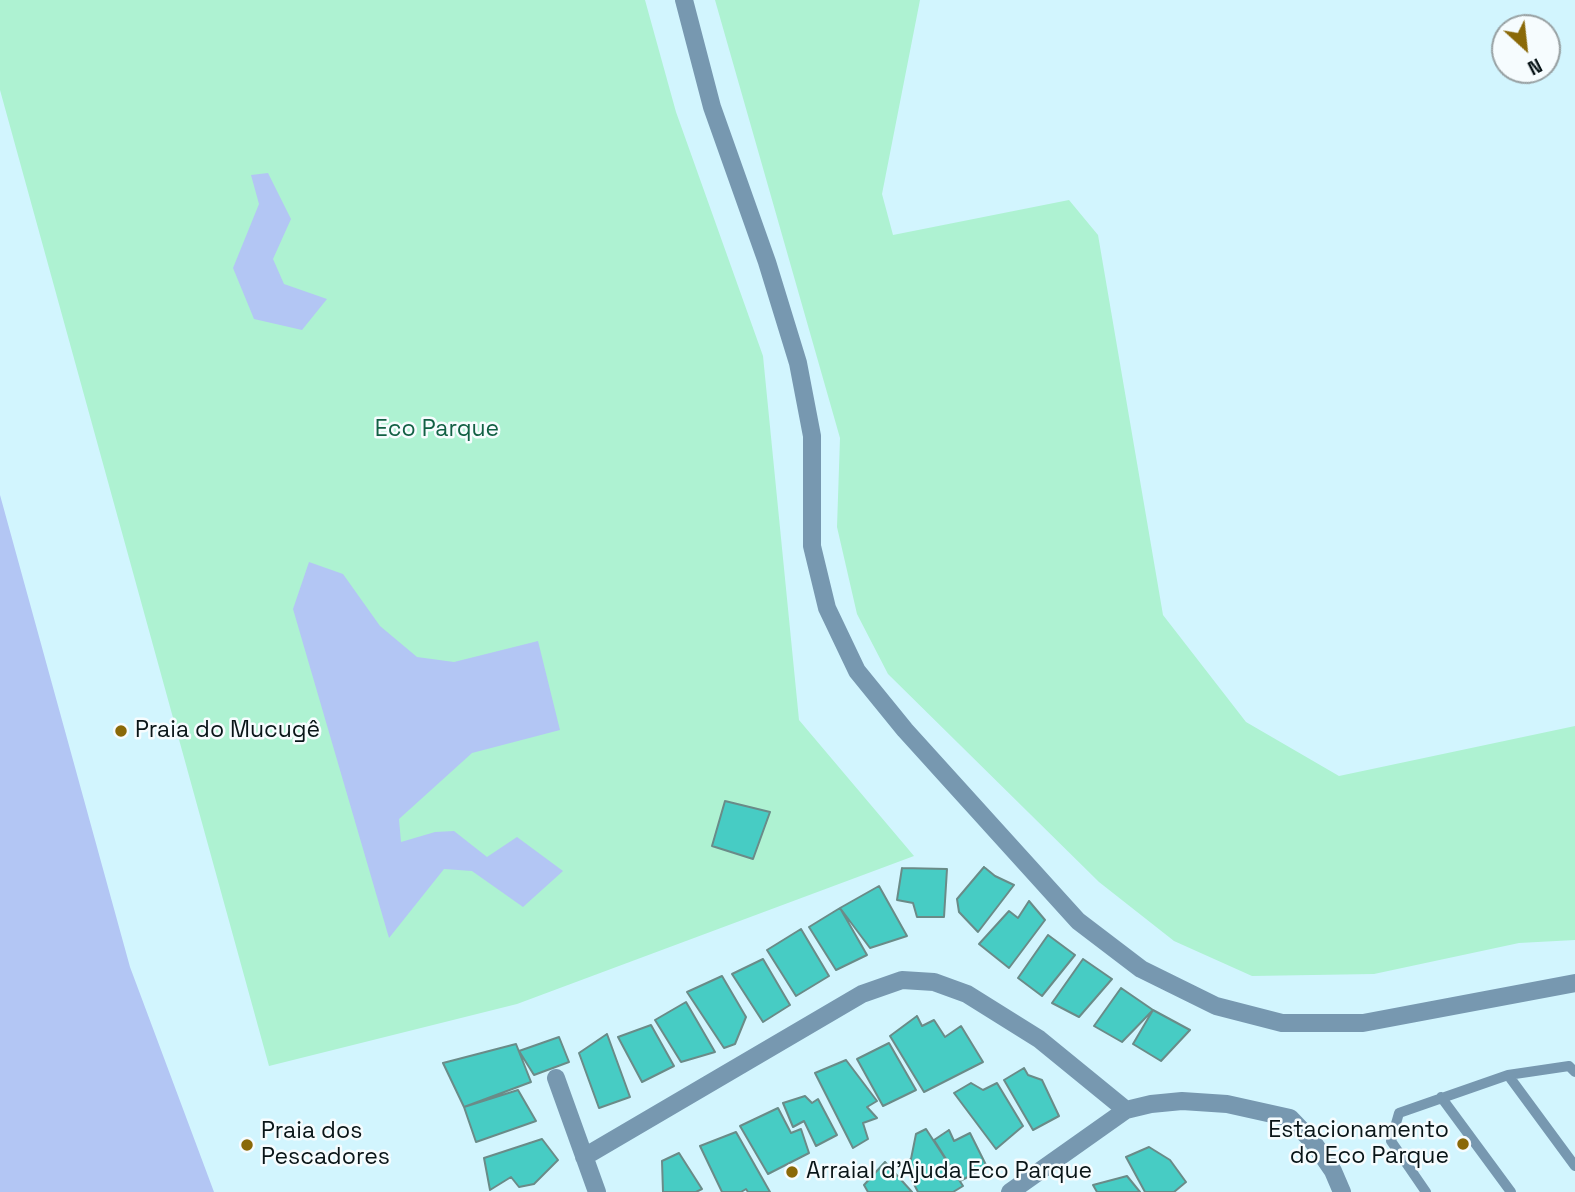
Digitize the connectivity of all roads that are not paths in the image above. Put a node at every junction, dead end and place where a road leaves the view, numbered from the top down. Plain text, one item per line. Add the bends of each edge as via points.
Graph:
1 (684, 0) edge
2 (1575, 983) edge
3 (1575, 1072) edge
4 (1508, 1075) junction
5 (556, 1078) dead end
6 (1441, 1097) junction
7 (1126, 1110) junction
8 (584, 1157) junction
9 (1575, 1166) edge
10 (597, 1192) edge
11 (1010, 1192) edge
12 (1342, 1192) edge
13 (1426, 1192) edge
14 (1511, 1192) edge

1 - 2 street via 712,107 799,363 812,436 812,547 827,608 857,671 923,750 1078,921 1141,969 1216,1006 1282,1023 1363,1023
3 - 4 lane via 1569,1066
4 - 6 lane
4 - 9 lane
5 - 8 street
6 - 13 lane via 1399,1113 1391,1141
6 - 14 lane
7 - 8 street via 1040,1039 967,994 934,982 902,980 862,994
7 - 11 street
7 - 12 street via 1182,1101 1227,1104 1290,1118 1313,1142
8 - 10 street

